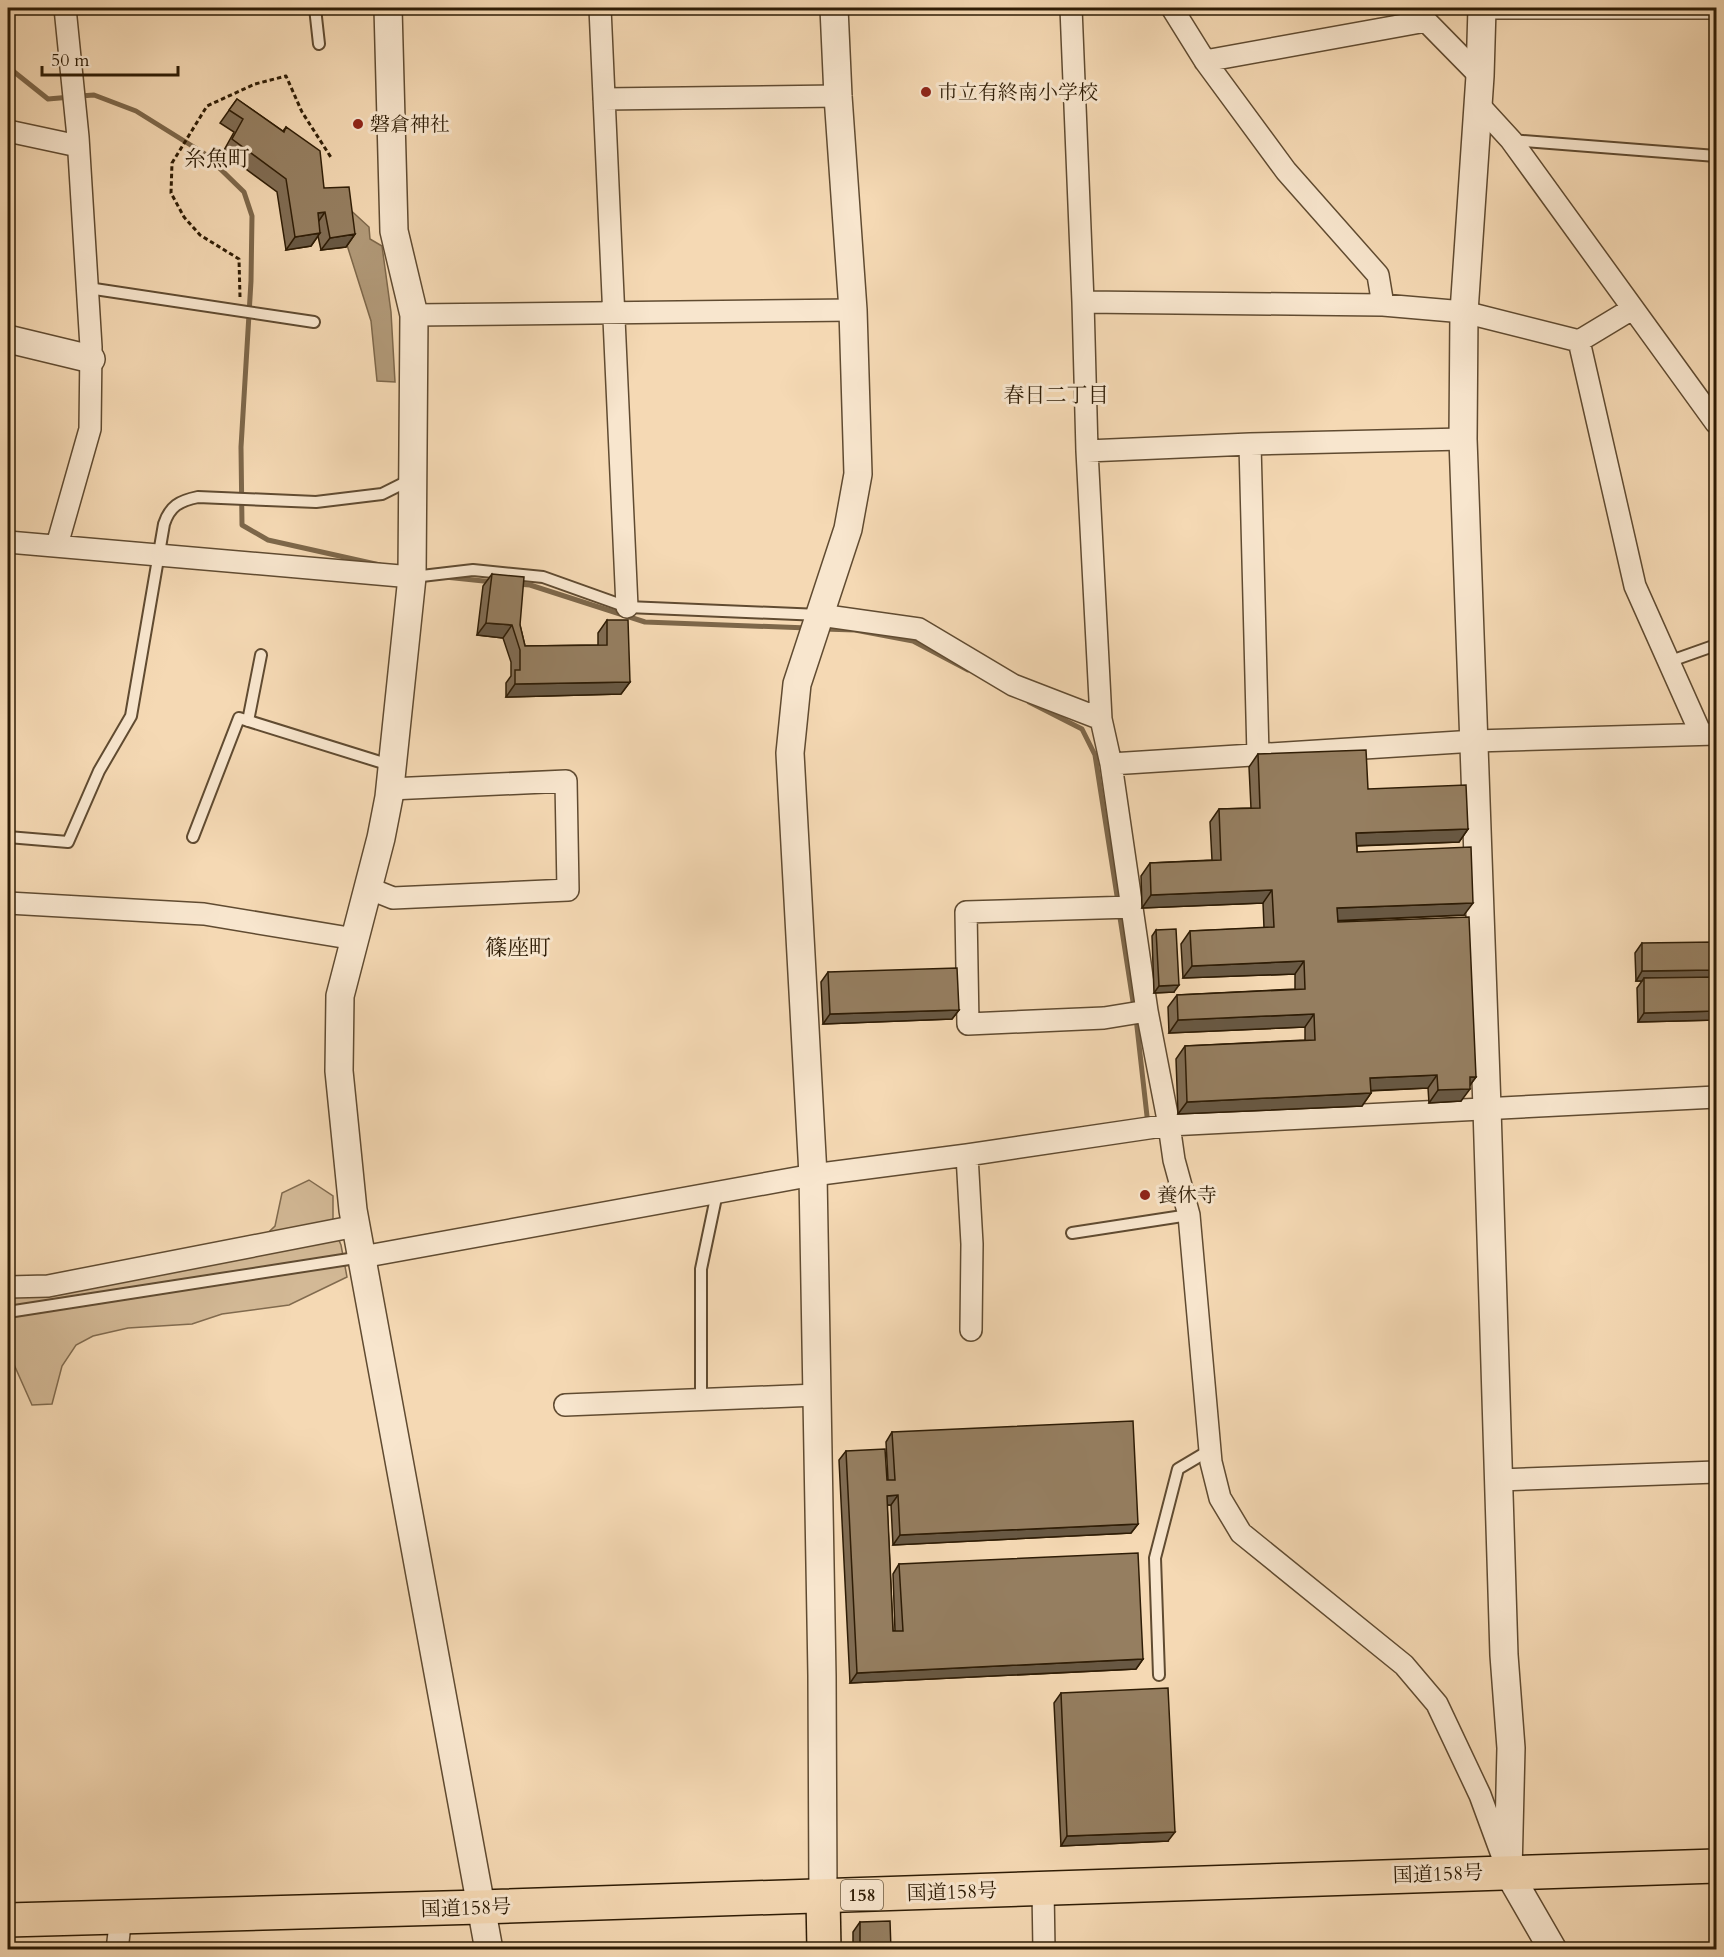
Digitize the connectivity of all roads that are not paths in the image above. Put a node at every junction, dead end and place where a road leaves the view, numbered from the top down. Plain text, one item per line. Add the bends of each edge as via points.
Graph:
1 (65, 8) edge
2 (315, 8) edge
3 (388, 8) edge
4 (600, 8) edge
5 (834, 8) edge
6 (1071, 8) edge
7 (1172, 8) edge
8 (1482, 8) edge
9 (1716, 8) edge
10 (1418, 14) edge
11 (319, 44) dead end
12 (1205, 61) junction
13 (1480, 76) junction
14 (838, 96) junction
15 (604, 99) junction
16 (1478, 105) junction
17 (8, 131) edge
18 (1511, 140) junction
19 (78, 146) junction
20 (1716, 156) edge
21 (88, 288) junction
22 (1083, 302) junction
23 (1383, 305) junction
24 (1632, 309) junction
25 (853, 310) junction
26 (1464, 312) junction
27 (613, 313) junction
28 (414, 315) junction
29 (314, 322) dead end
30 (8, 339) edge
31 (1579, 341) junction
32 (91, 359) junction
33 (1716, 423) edge
34 (1463, 439) junction
35 (1250, 444) junction
36 (1087, 451) junction
37 (413, 479) junction
38 (8, 542) edge
39 (57, 545) junction
40 (160, 554) junction
41 (412, 577) junction
42 (627, 607) junction
43 (820, 615) junction
44 (1716, 645) edge
45 (261, 655) dead end
46 (1668, 662) junction
47 (1101, 718) junction
48 (248, 721) junction
49 (1708, 734) edge
50 (1475, 741) junction
51 (1258, 755) junction
52 (1112, 764) junction
53 (391, 778) junction
54 (8, 837) edge
55 (193, 837) dead end
56 (368, 888) junction
57 (8, 903) edge
58 (1132, 907) junction
59 (355, 939) junction
60 (1147, 1011) junction
61 (1716, 1096) edge
62 (1487, 1107) junction
63 (1169, 1125) junction
64 (967, 1155) junction
65 (813, 1175) junction
66 (717, 1193) junction
67 (1189, 1215) junction
68 (356, 1226) junction
69 (1072, 1233) dead end
70 (362, 1257) junction
71 (8, 1287) edge
72 (8, 1312) edge
73 (971, 1330) dead end
74 (817, 1395) junction
75 (701, 1399) junction
76 (565, 1405) dead end
77 (1210, 1450) junction
78 (1716, 1472) edge
79 (1499, 1480) junction
80 (1159, 1675) dead end
81 (1716, 1866) edge
82 (1508, 1872) junction
83 (1043, 1889) junction
84 (823, 1897) junction
85 (480, 1907) junction
86 (120, 1916) junction
87 (8, 1920) edge
88 (117, 1950) edge
89 (489, 1950) edge
90 (824, 1950) edge
91 (1044, 1950) edge
92 (1553, 1950) edge

1 - 19 street
2 - 11 lane
3 - 28 street via 394,231
4 - 15 street
5 - 14 street
6 - 22 street
7 - 12 street
8 - 9 street
8 - 13 street
10 - 12 street
10 - 13 street
12 - 23 street via 1286,171 1378,275
13 - 16 street
14 - 15 street
14 - 25 street
15 - 27 street
16 - 18 street
16 - 26 street
17 - 19 street
18 - 20 lane
18 - 24 street
19 - 21 street
21 - 29 lane
21 - 32 street
22 - 23 street
22 - 36 street
23 - 26 street
24 - 31 street
24 - 33 street
25 - 27 street
25 - 43 street via 858,474 848,529
26 - 31 street
26 - 34 street
27 - 28 street
27 - 42 street
28 - 37 street
30 - 32 street
31 - 46 street via 1635,586
32 - 39 street via 90,429
34 - 35 street
34 - 50 street
35 - 36 street
35 - 51 street
36 - 47 street
37 - 40 lane via 382,494 316,502 198,497 184,500 169,511
37 - 41 street
38 - 39 street
39 - 40 street
40 - 41 street
40 - 54 lane via 131,716 99,771 68,842
41 - 42 lane via 473,570 543,577
41 - 53 street
42 - 43 lane
43 - 47 street via 919,629 1013,685
43 - 65 street via 797,684 790,753
44 - 46 lane
45 - 48 lane
46 - 49 street
47 - 52 street
48 - 53 lane
48 - 55 lane via 239,718
49 - 50 street
50 - 51 street
50 - 62 street
51 - 52 street
52 - 58 street
53 - 56 street
53 - 56 street via 566,781 568,890 393,898
56 - 59 street
57 - 59 street via 204,914
58 - 60 street
58 - 60 street via 966,912 968,1024 1104,1018
59 - 68 street via 340,996 339,1071
60 - 63 street
61 - 62 street
62 - 63 street
62 - 79 street
63 - 64 street
63 - 67 street
64 - 65 street
64 - 73 street
65 - 66 street
65 - 74 street
66 - 70 street
66 - 75 lane via 701,1269
67 - 69 lane
67 - 77 street
68 - 70 street
68 - 71 street via 48,1286
70 - 72 lane
70 - 85 street
74 - 75 street
74 - 84 street
75 - 76 street
77 - 80 lane via 1178,1469 1155,1558
77 - 82 street via 1220,1498 1241,1533 1404,1665 1437,1704 1480,1795
78 - 79 street
79 - 82 street via 1511,1748
81 - 82 main road, 国道158号 / 158
82 - 83 main road, 国道158号 / 158
82 - 92 street
83 - 84 main road, 国道158号 / 158
83 - 91 street
84 - 85 main road, 国道158号 / 158
84 - 90 main road
85 - 86 main road, 国道158号 / 158
85 - 89 street
86 - 87 main road, 国道158号 / 158
86 - 88 street

